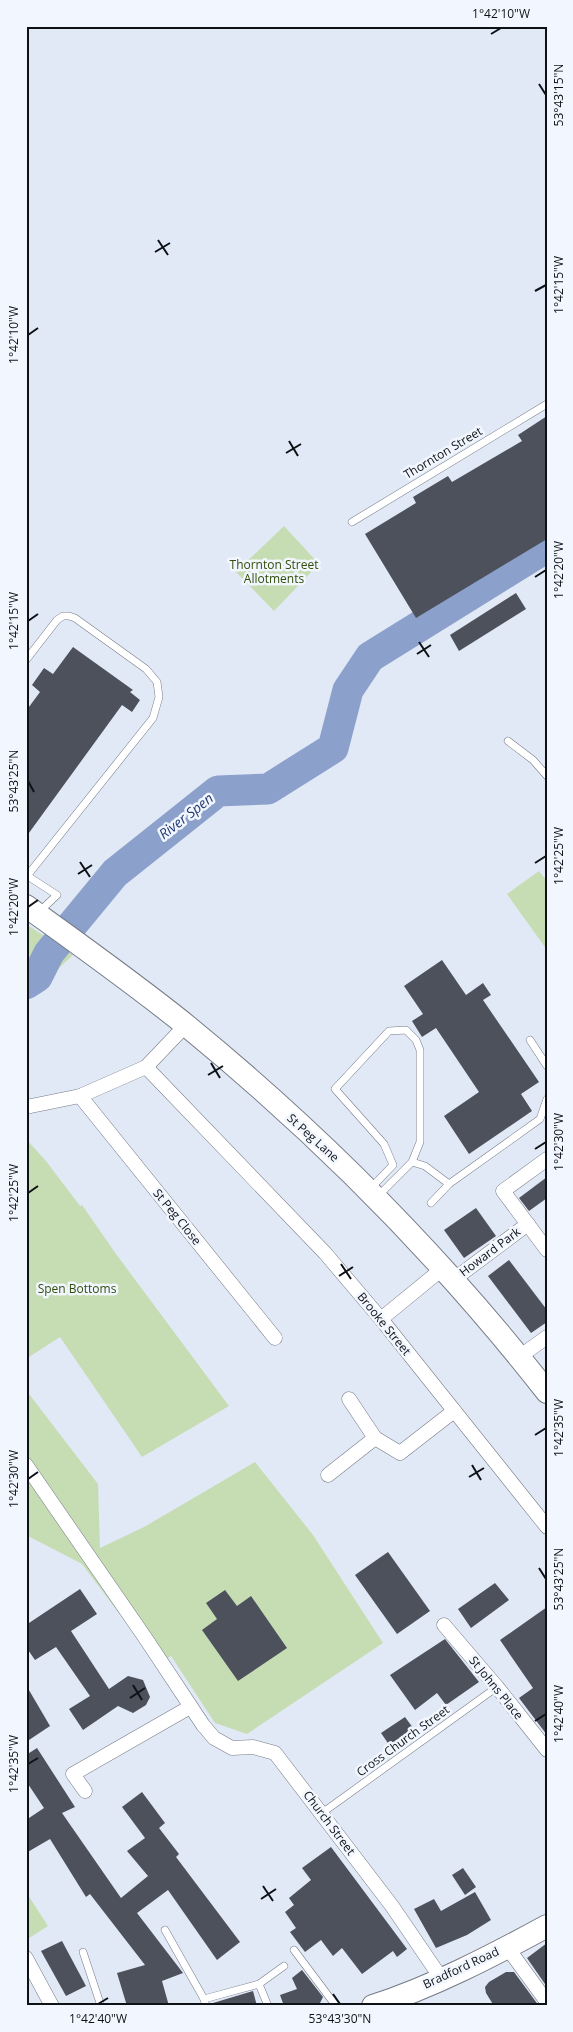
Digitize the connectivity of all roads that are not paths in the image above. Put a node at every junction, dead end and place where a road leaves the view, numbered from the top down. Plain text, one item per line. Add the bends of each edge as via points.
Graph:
1 (547, 404) edge
2 (352, 522) dead end
3 (26, 660) edge
4 (508, 740) dead end
5 (547, 776) edge
6 (27, 876) edge
7 (37, 913) edge
8 (186, 1025) junction
9 (530, 1040) dead end
10 (547, 1066) edge
11 (146, 1067) junction
12 (80, 1096) junction
13 (547, 1099) edge
14 (26, 1107) edge
15 (547, 1158) edge
16 (412, 1162) junction
17 (449, 1184) junction
18 (372, 1195) junction
19 (431, 1203) dead end
20 (528, 1224) junction
21 (547, 1250) edge
22 (448, 1275) junction
23 (381, 1319) junction
24 (547, 1337) edge
25 (275, 1338) dead end
26 (519, 1357) junction
27 (547, 1392) edge
28 (349, 1399) dead end
29 (454, 1411) junction
30 (375, 1438) junction
31 (26, 1465) edge
32 (328, 1475) dead end
33 (547, 1526) edge
34 (444, 1626) dead end
35 (497, 1687) junction
36 (190, 1707) junction
37 (547, 1750) edge
38 (85, 1791) dead end
39 (322, 1813) junction
40 (547, 1926) edge
41 (165, 1930) dead end
42 (507, 1947) junction
43 (294, 1950) dead end
44 (83, 1952) dead end
45 (26, 1958) edge
46 (284, 1966) dead end
47 (441, 1978) junction
48 (259, 1984) junction
49 (205, 2002) edge
50 (400, 2002) edge
51 (547, 2002) edge
52 (52, 2006) edge
53 (101, 2006) edge
54 (268, 2006) edge
55 (336, 2006) edge
56 (374, 2006) edge

1 - 2 lane, Thornton Street
3 - 6 lane via 57,620 69,616 88,626 146,669 157,682 159,697 153,718
4 - 5 lane
6 - 7 lane via 57,895
7 - 8 main road, St Peg Lane
8 - 11 street
8 - 18 main road, St Peg Lane via 333,1155
9 - 10 lane
11 - 12 street
11 - 23 street, Brooke Street via 325,1253
12 - 14 street
12 - 25 street, St Peg Close
13 - 17 lane via 540,1119
15 - 20 street, Howard Park via 503,1191
16 - 17 lane via 425,1166
16 - 18 lane
16 - 18 lane via 420,1142 420,1050 406,1030 389,1031 335,1089 384,1144 393,1165
17 - 19 lane
18 - 22 main road, St Peg Lane
20 - 21 street, Howard Park
20 - 22 street, Howard Park
22 - 23 street, Howard Park
22 - 26 main road, St Peg Lane
23 - 29 street, Brooke Street
24 - 26 street
26 - 27 main road, St Peg Lane
28 - 30 street
29 - 30 street via 400,1453
29 - 33 street, Brooke Street
30 - 32 street
31 - 36 street, Church Street
34 - 35 street, St Johns Place
35 - 37 street, St Johns Place
35 - 39 lane, Cross Church Street
36 - 38 street via 73,1774
36 - 39 street, Church Street via 214,1738 232,1748 253,1747 275,1753
39 - 47 street, Church Street
40 - 42 main road, Bradford Road
41 - 49 lane
42 - 47 main road, Bradford Road
42 - 51 street
43 - 55 lane
44 - 53 lane
45 - 52 street
46 - 48 lane
47 - 50 main road, Bradford Road
48 - 49 lane
48 - 54 lane
50 - 56 main road, Bradford Road

